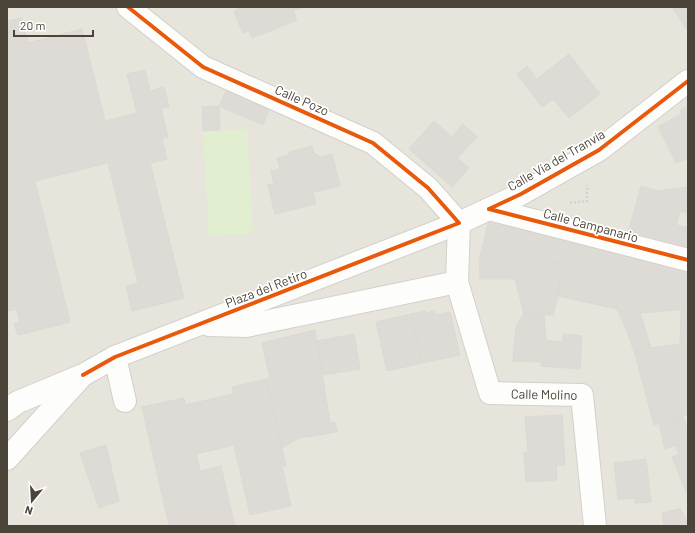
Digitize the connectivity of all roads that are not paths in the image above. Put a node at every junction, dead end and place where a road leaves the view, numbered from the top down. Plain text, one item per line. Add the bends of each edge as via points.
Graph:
1 (128, 7) edge
2 (688, 81) edge
3 (489, 209) junction
4 (459, 223) junction
5 (688, 260) edge
6 (457, 282) junction
7 (200, 324) junction
8 (115, 357) junction
9 (83, 375) junction
10 (125, 401) dead end
11 (11, 407) edge
12 (7, 459) edge
13 (594, 526) edge

1 - 4 street, Calle Pozo via 203,67 373,143 428,188
2 - 3 street, Calle Vía del Tranvía via 599,150
3 - 4 street, Calle Vía del Tranvía
3 - 5 street, Calle Campanario
4 - 6 street
4 - 7 street, Plaza del Retiro
6 - 7 street, Plaza del Retiro via 246,326
6 - 13 street, Calle Molino via 490,393 582,394
7 - 8 street, Plaza del Retiro
8 - 9 street, Plaza del Retiro
8 - 10 street
9 - 11 street
9 - 12 street

